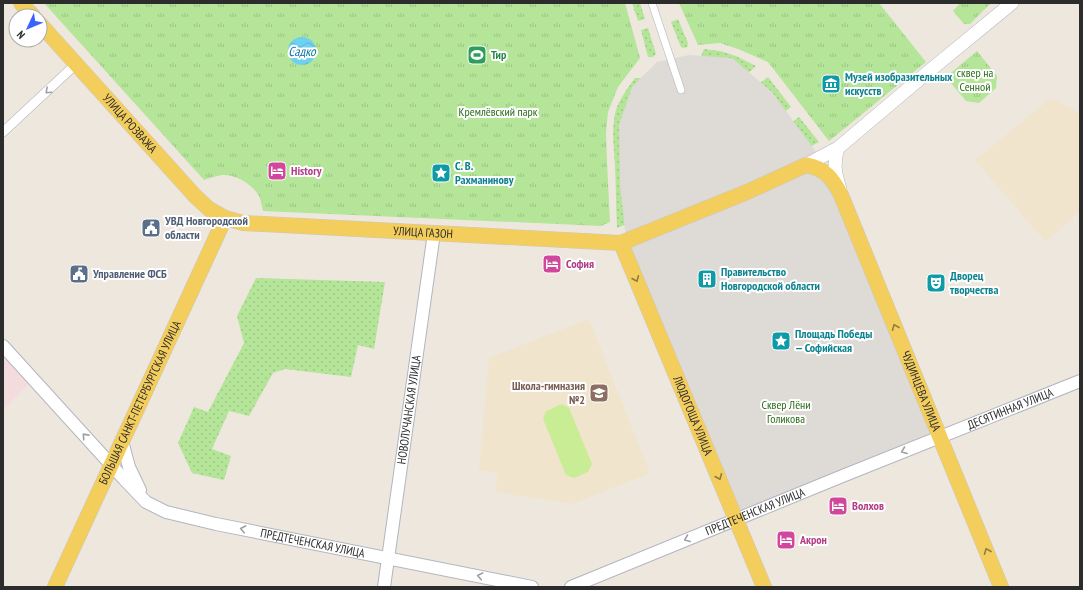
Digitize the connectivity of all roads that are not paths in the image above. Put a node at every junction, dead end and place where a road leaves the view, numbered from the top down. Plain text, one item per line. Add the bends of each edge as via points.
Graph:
1 (652, 3) edge
2 (1005, 3) edge
3 (1012, 3) edge
4 (993, 19) junction
5 (48, 33) edge
6 (76, 64) junction
7 (681, 90) dead end
8 (3, 132) edge
9 (838, 148) junction
10 (806, 165) junction
11 (842, 195) junction
12 (225, 218) junction
13 (434, 233) junction
14 (622, 243) junction
15 (3, 346) edge
16 (1080, 381) edge
17 (940, 436) junction
18 (122, 441) junction
19 (112, 465) junction
20 (146, 502) junction
21 (736, 520) junction
22 (388, 558) junction
23 (55, 587) edge
24 (384, 587) edge
25 (532, 587) edge
26 (571, 587) edge
27 (764, 587) edge
28 (1001, 587) edge

1 - 7 street
2 - 4 main road
3 - 4 main road
4 - 9 main road
5 - 6 main road, УЛИЦА РОЗВАЖА
6 -> 8 street
6 - 12 main road, УЛИЦА РОЗВАЖА via 195,196 209,209
9 - 10 main road
9 - 11 main road, ЧУДИНЦЕВА УЛИЦА via 834,166
10 - 11 main road, ЧУДИНЦЕВА УЛИЦА via 823,171
10 - 14 main road
17 -> 11 main road, ЧУДИНЦЕВА УЛИЦА
12 - 13 main road, УЛИЦА ГАЗОН via 243,223
12 - 18 main road, БОЛЬШАЯ САНКТ-ПЕТЕРБУРГСКАЯ УЛИЦА
13 - 14 main road, УЛИЦА ГАЗОН
13 - 22 street, НОВОЛУЧАНСКАЯ УЛИЦА
14 -> 21 main road, ЛЮДОГОЩА УЛИЦА
19 -> 15 street, ПРЕДТЕЧЕНСКАЯ УЛИЦА
16 - 17 street, ДЕСЯТИННАЯ УЛИЦА
17 -> 21 street, ПРЕДТЕЧЕНСКАЯ УЛИЦА
28 -> 17 main road, ЧУДИНЦЕВА УЛИЦА
18 - 19 main road, БОЛЬШАЯ САНКТ-ПЕТЕРБУРГСКАЯ УЛИЦА
18 - 20 street via 129,467
19 - 20 street, ПРЕДТЕЧЕНСКАЯ УЛИЦА
19 - 23 main road, БОЛЬШАЯ САНКТ-ПЕТЕРБУРГСКАЯ УЛИЦА
22 -> 20 street, ПРЕДТЕЧЕНСКАЯ УЛИЦА via 180,516
21 -> 26 street, ПРЕДТЕЧЕНСКАЯ УЛИЦА
21 - 27 main road, ЛЮДОГОЩА УЛИЦА
22 - 24 street, НОВОЛУЧАНСКАЯ УЛИЦА
25 -> 22 street, ПРЕДТЕЧЕНСКАЯ УЛИЦА

